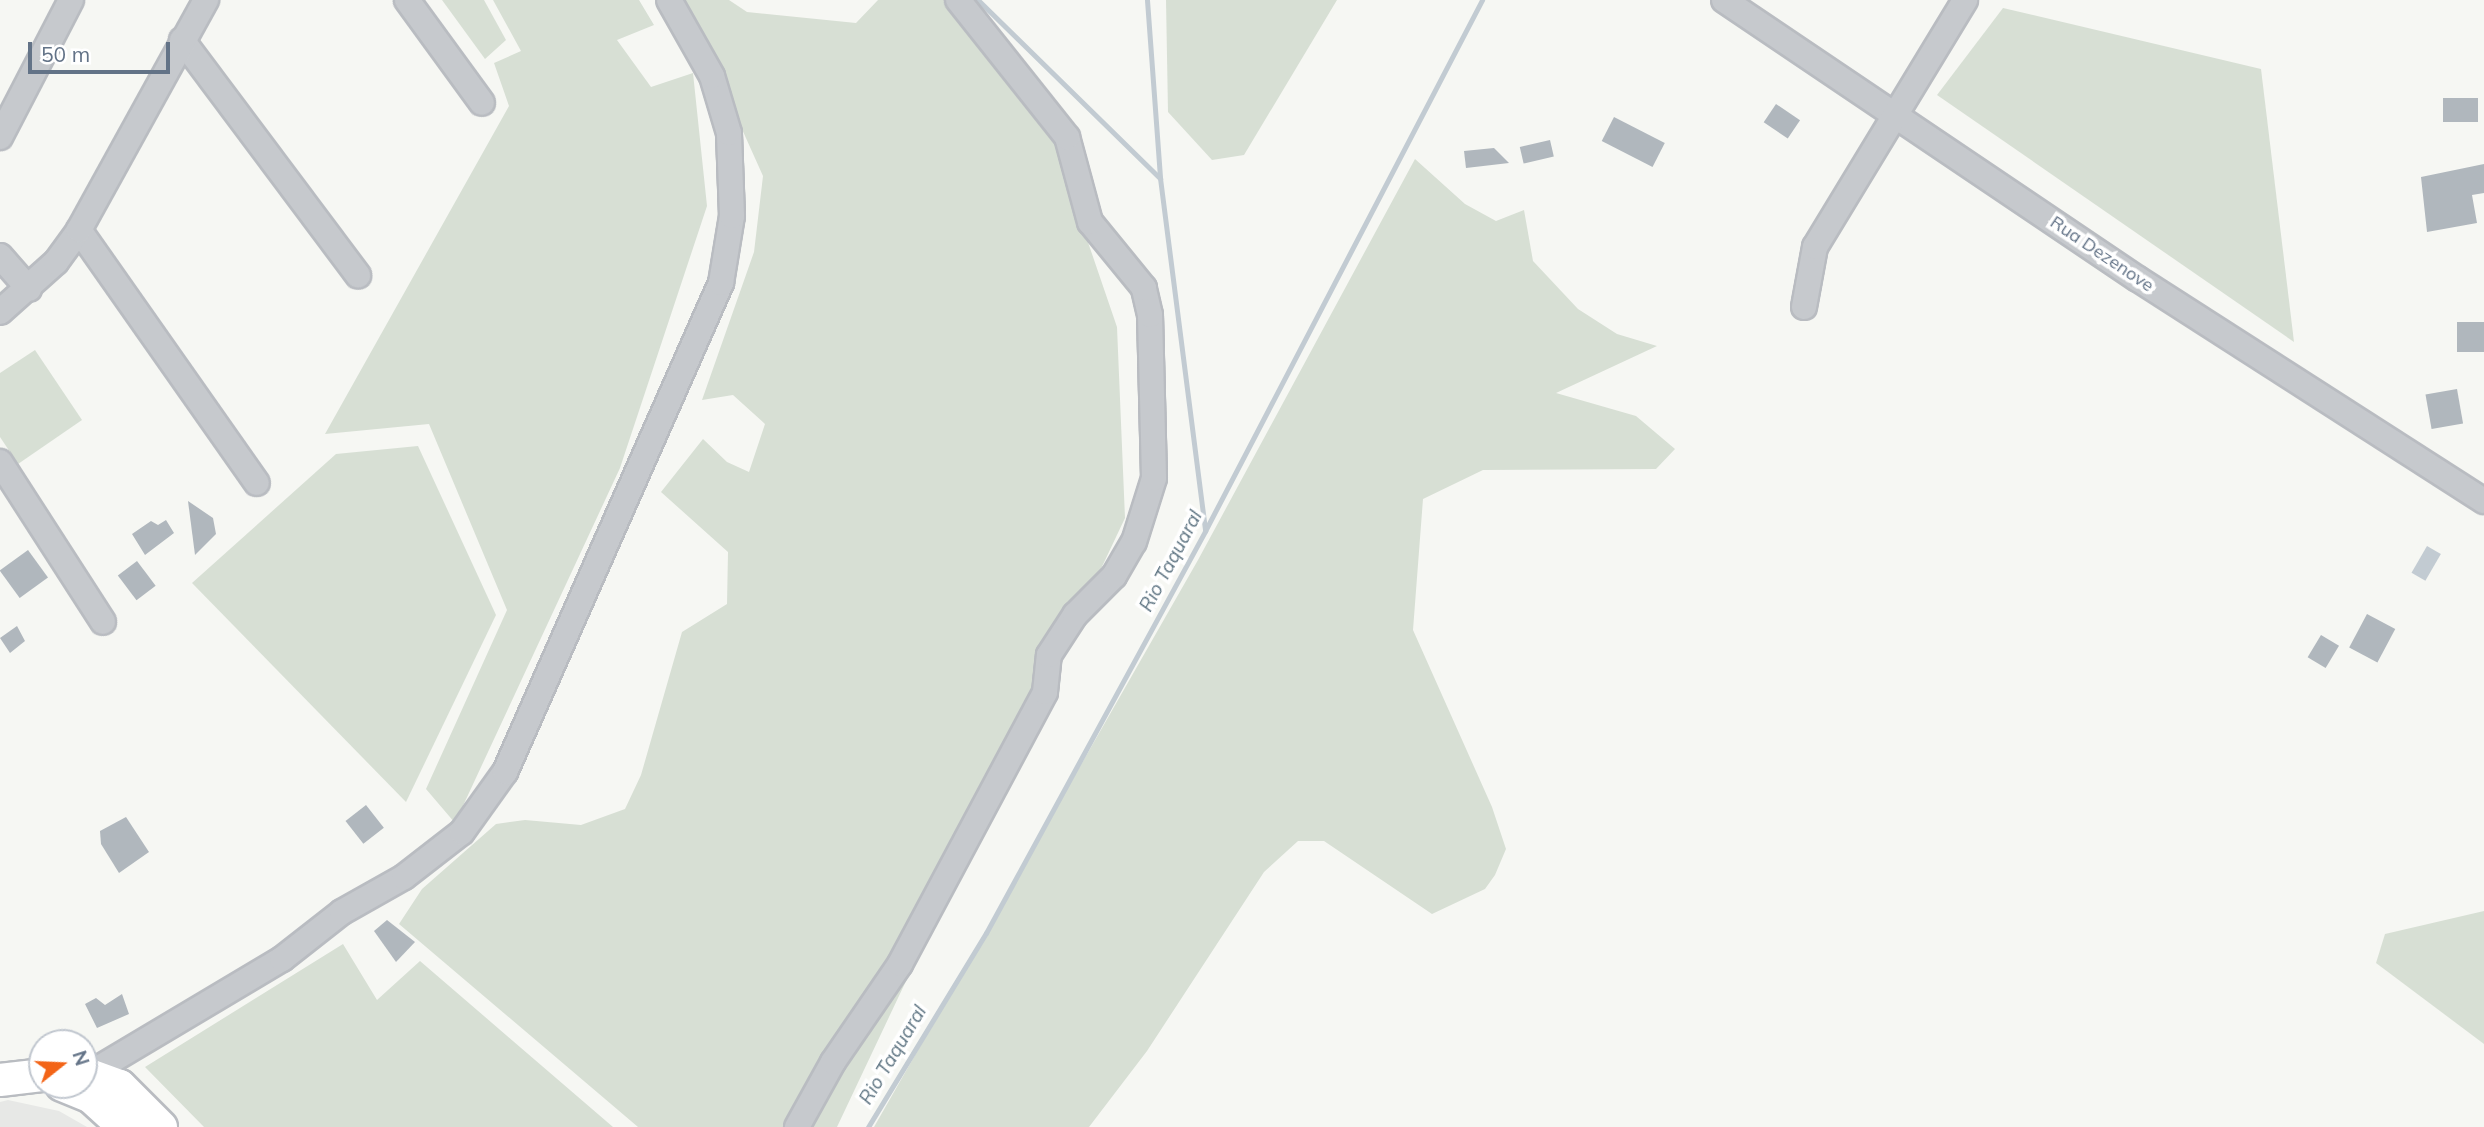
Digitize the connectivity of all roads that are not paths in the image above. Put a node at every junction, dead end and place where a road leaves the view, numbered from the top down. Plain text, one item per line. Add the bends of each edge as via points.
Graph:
1 (71, 0) edge
2 (206, 0) edge
3 (407, 0) edge
4 (668, 0) edge
5 (958, 0) edge
6 (1724, 0) edge
7 (1965, 0) edge
8 (182, 40) junction
9 (482, 103) dead end
10 (1892, 113) junction
11 (0, 137) edge
12 (79, 230) junction
13 (0, 256) edge
14 (358, 275) dead end
15 (29, 289) junction
16 (1804, 307) dead end
17 (0, 312) edge
18 (0, 462) edge
19 (257, 484) dead end
20 (2484, 501) edge
21 (103, 622) dead end
22 (98, 1056) edge
23 (28, 1079) edge
24 (0, 1080) edge
25 (98, 1083) edge
26 (93, 1099) edge
27 (124, 1127) edge
28 (160, 1127) edge
29 (797, 1127) edge

1 - 11 street
2 - 8 street
3 - 9 street
4 - 22 street via 712,76 729,133 732,216 721,282 505,772 462,832 404,877 342,912 282,959
5 - 29 street via 1067,137 1090,222 1144,288 1150,315 1154,478 1134,542 1049,655 1045,692 900,964
6 - 10 street, Rua Dezenove
7 - 10 street
8 - 12 street
8 - 14 street
10 - 16 street via 1815,247
10 - 20 street, Rua Dezenove
12 - 15 street
12 - 19 street
13 - 15 street
15 - 17 street
18 - 21 street
23 - 24 main road
25 - 28 main road via 120,1086
26 - 27 main road

